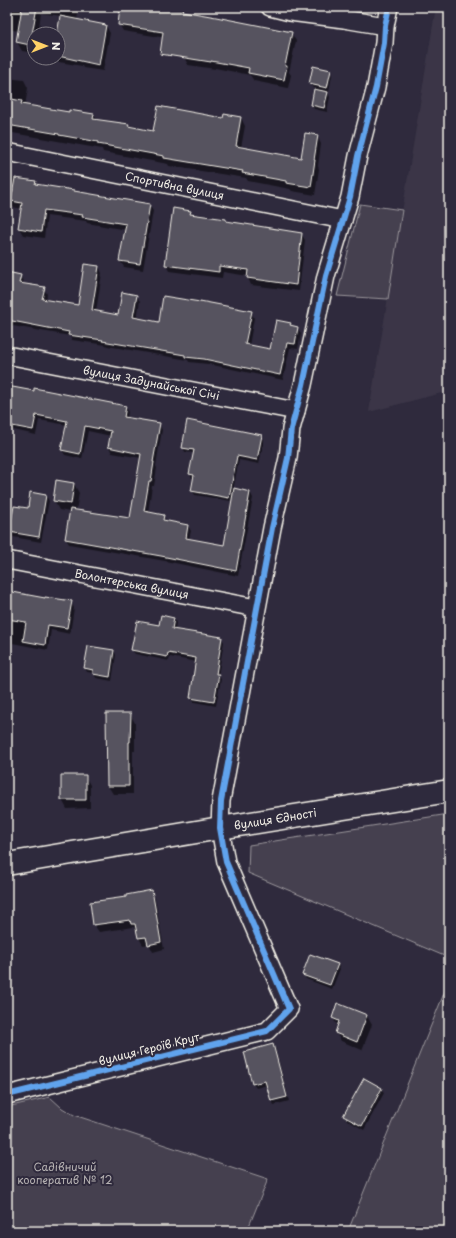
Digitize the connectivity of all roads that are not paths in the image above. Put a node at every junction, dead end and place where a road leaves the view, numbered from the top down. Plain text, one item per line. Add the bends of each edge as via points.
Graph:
1 (270, 7) edge
2 (389, 7) edge
3 (385, 26) junction
4 (7, 152) edge
5 (343, 220) junction
6 (7, 355) edge
7 (296, 411) junction
8 (7, 560) edge
9 (256, 608) junction
10 (449, 791) edge
11 (220, 828) junction
12 (7, 864) edge
13 (7, 1095) edge

1 - 3 street
2 - 3 street
3 - 5 street via 376,87
4 - 5 street, Спортивна вулиця
5 - 7 street via 326,276
6 - 7 street, вулиця Задунайської Січі
7 - 9 street
8 - 9 street, Волонтерська вулиця
9 - 11 street via 221,801
10 - 11 main road, вулиця Єдності
11 - 12 main road, вулиця Єдності
11 - 13 street, вулиця Героїв Крут via 226,862 289,1009 266,1031

